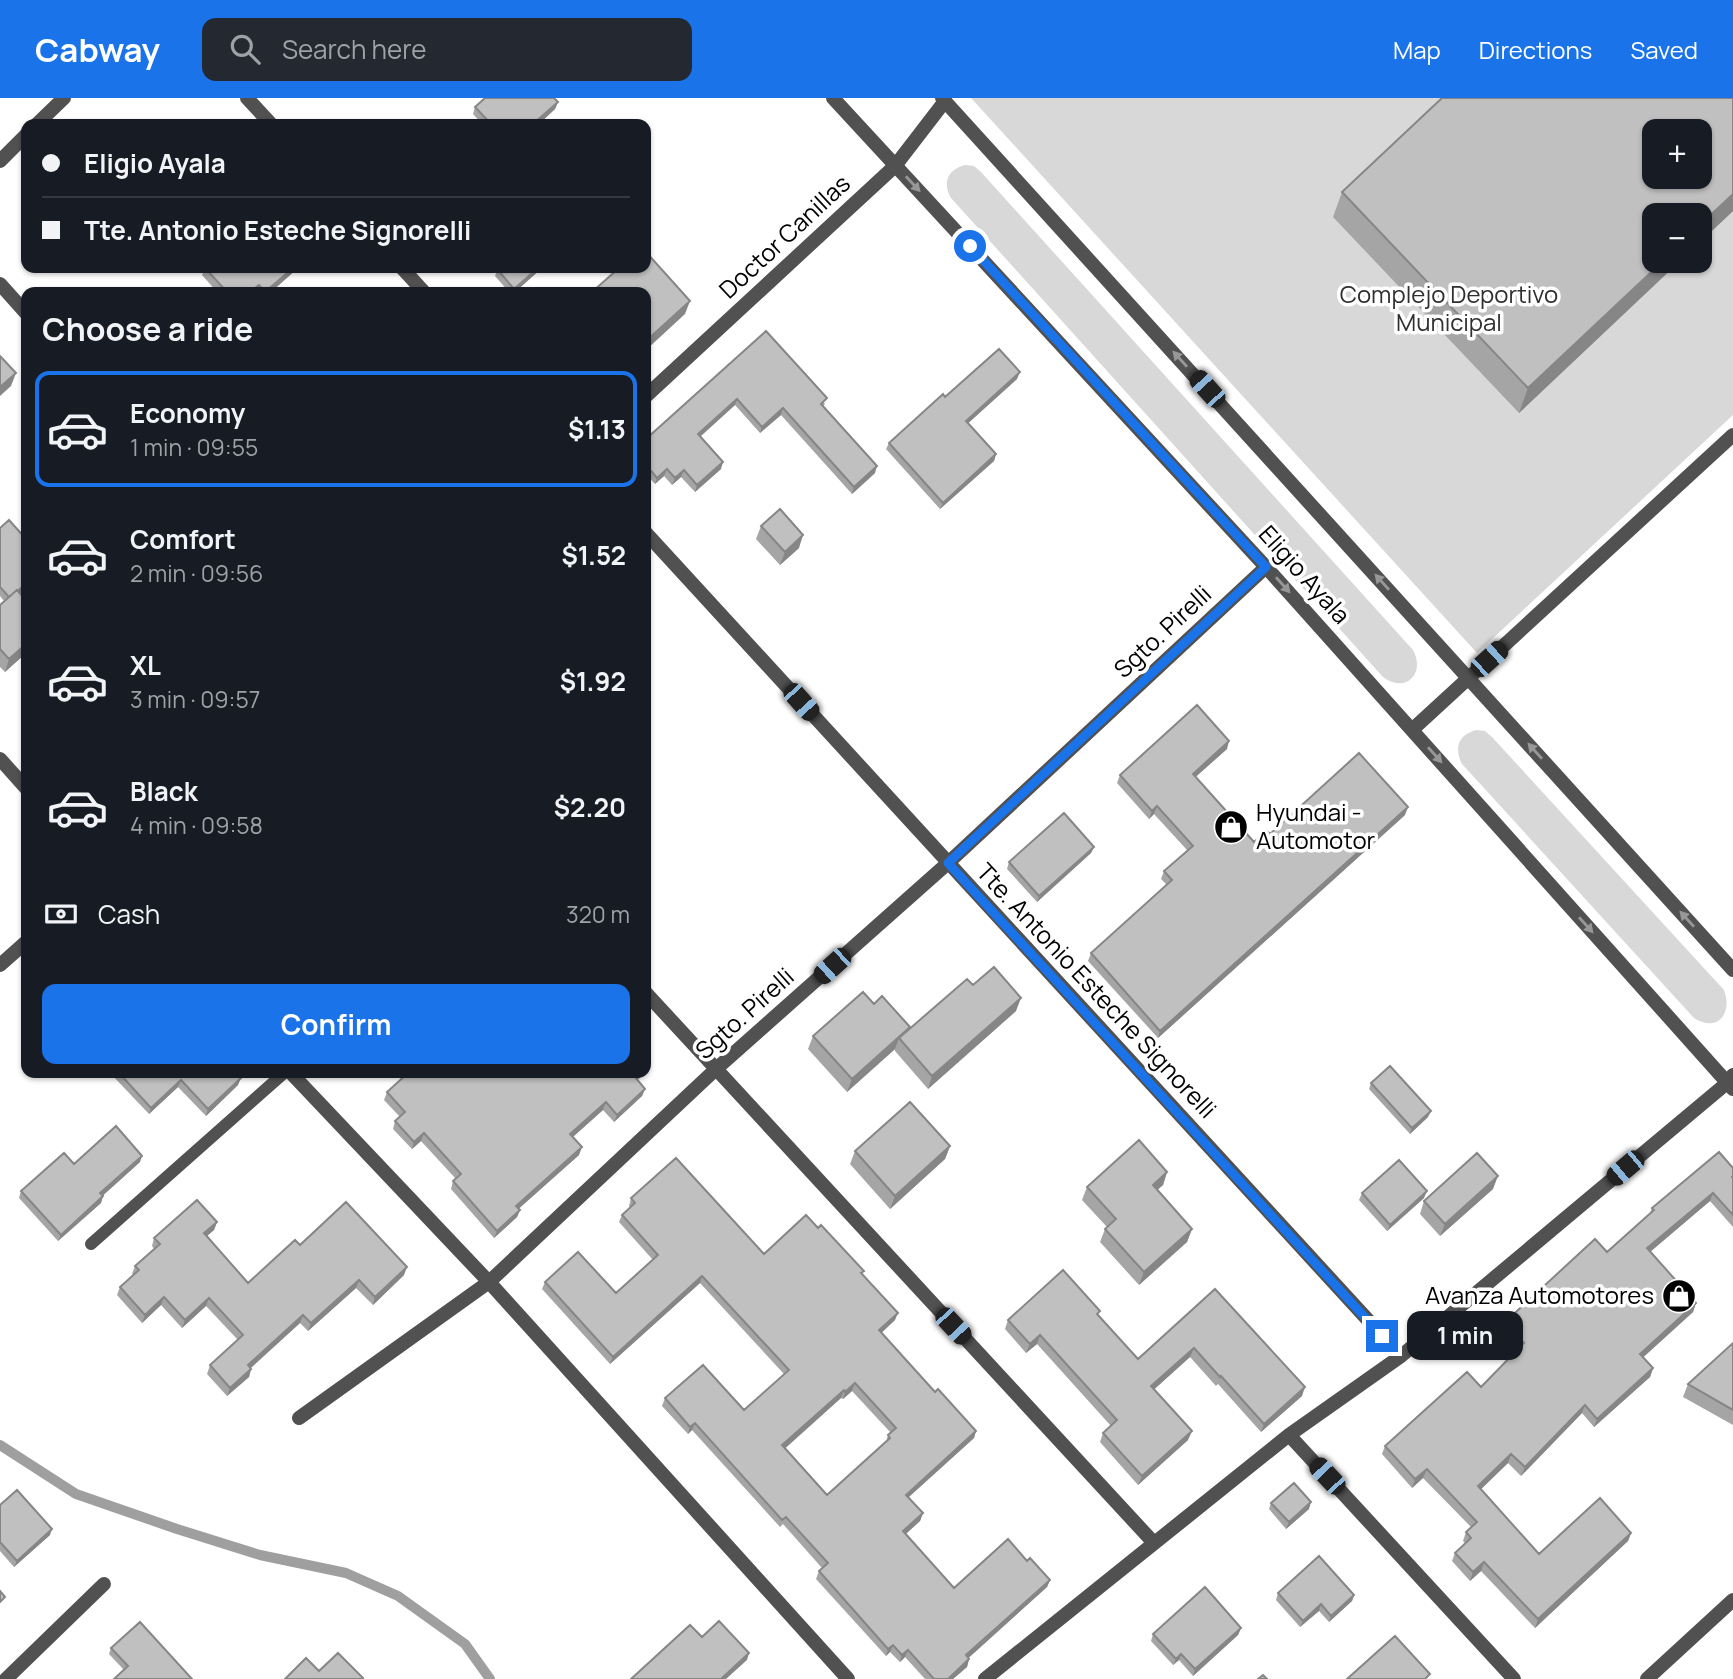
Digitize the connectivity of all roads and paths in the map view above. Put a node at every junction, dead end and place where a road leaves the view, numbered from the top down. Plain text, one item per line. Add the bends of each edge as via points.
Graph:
1 (64, 98) edge
2 (247, 98) edge
3 (833, 98) edge
4 (944, 99) edge
5 (42, 119) edge
6 (266, 119) edge
7 (21, 140) edge
8 (0, 161) edge
9 (895, 166) junction
10 (407, 273) edge
11 (0, 284) edge
12 (419, 287) edge
13 (21, 307) edge
14 (651, 391) edge
15 (1733, 435) edge
16 (651, 538) edge
17 (1266, 567) junction
18 (1468, 677) junction
19 (1413, 729) junction
20 (0, 759) edge
21 (21, 782) edge
22 (948, 863) junction
23 (21, 946) edge
24 (0, 965) edge
25 (1733, 970) edge
26 (651, 998) edge
27 (716, 1069) junction
28 (279, 1078) edge
29 (295, 1078) edge
30 (1731, 1082) edge
31 (90, 1244) dead end
32 (489, 1282) junction
33 (1401, 1356) junction
34 (299, 1418) dead end
35 (1289, 1435) junction
36 (1154, 1543) junction
37 (104, 1584) dead end
38 (1733, 1600) edge
39 (6, 1679) edge
40 (848, 1679) edge
41 (985, 1679) edge
42 (1514, 1679) edge
43 (1647, 1679) edge

1 - 5 street
2 - 6 street
3 - 9 street, Eligio Ayala
4 - 9 street, Doctor Canillas
18 -> 4 street
7 - 8 street
9 - 14 street, Doctor Canillas
9 -> 17 street, Eligio Ayala
10 - 12 street
11 - 13 street
15 - 18 street
16 - 22 street, Tte. Antonio Esteche Signorelli
17 -> 19 street, Eligio Ayala
17 - 22 street, Sgto. Pirelli
18 - 19 street
25 -> 18 street
19 -> 30 street, Eligio Ayala
20 - 21 street
22 - 27 street, Sgto. Pirelli
22 - 33 street, Tte. Antonio Esteche Signorelli
23 - 24 street
26 - 27 street
27 - 32 street, Sgto. Pirelli
27 - 36 street
28 - 31 lane
29 - 32 street
30 - 33 street
32 - 34 street, Sgto. Pirelli
32 - 40 street
33 - 35 street
35 - 36 street
35 - 42 street
36 - 41 street
37 - 39 street
38 - 43 street

